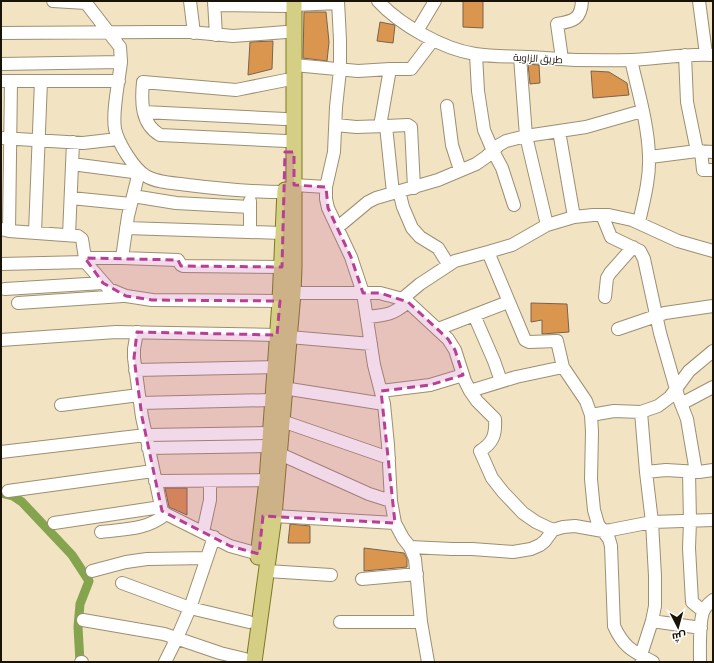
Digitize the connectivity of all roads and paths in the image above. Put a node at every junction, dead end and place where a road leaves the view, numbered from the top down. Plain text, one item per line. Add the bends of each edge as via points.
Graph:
1 (53, 1) edge
2 (190, 1) edge
3 (378, 1) edge
4 (435, 1) edge
5 (582, 1) edge
6 (699, 1) edge
7 (338, 2) edge
8 (214, 3) edge
9 (290, 3) edge
10 (417, 31) junction
11 (286, 32) junction
12 (1, 33) edge
13 (109, 33) junction
14 (194, 33) junction
15 (216, 35) junction
16 (433, 40) junction
17 (476, 55) junction
18 (685, 55) junction
19 (709, 55) edge
20 (520, 57) junction
21 (562, 60) junction
22 (632, 60) junction
23 (121, 62) junction
24 (1, 64) edge
25 (294, 65) junction
26 (390, 69) junction
27 (340, 70) junction
28 (286, 80) junction
29 (6, 81) edge
30 (41, 81) junction
31 (119, 81) junction
32 (447, 106) dead end
33 (642, 111) junction
34 (144, 112) junction
35 (286, 119) junction
36 (336, 125) junction
37 (383, 126) junction
38 (559, 131) junction
39 (526, 136) junction
40 (6, 138) edge
41 (118, 139) junction
42 (39, 140) junction
43 (73, 142) junction
44 (288, 148) junction
45 (493, 151) junction
46 (699, 151) junction
47 (713, 152) edge
48 (650, 157) junction
49 (72, 164) junction
50 (460, 170) junction
51 (713, 170) edge
52 (139, 172) junction
53 (326, 188) junction
54 (414, 188) junction
55 (289, 189) junction
56 (250, 192) junction
57 (396, 192) junction
58 (71, 198) junction
59 (132, 200) junction
60 (514, 204) dead end
61 (250, 208) junction
62 (602, 215) junction
63 (574, 217) junction
64 (639, 222) junction
65 (547, 226) junction
66 (338, 227) junction
67 (126, 228) junction
68 (5, 230) edge
69 (35, 232) junction
70 (250, 232) junction
71 (282, 233) junction
72 (69, 235) junction
73 (633, 248) junction
74 (713, 251) edge
75 (488, 252) junction
76 (122, 258) junction
77 (85, 260) junction
78 (1, 264) edge
79 (448, 264) junction
80 (282, 267) junction
81 (103, 284) junction
82 (6, 289) dead end
83 (293, 293) junction
84 (363, 293) junction
85 (126, 296) junction
86 (605, 297) dead end
87 (405, 300) junction
88 (280, 301) junction
89 (508, 302) junction
90 (18, 303) dead end
91 (713, 306) edge
92 (474, 315) junction
93 (656, 316) junction
94 (367, 317) junction
95 (438, 329) junction
96 (618, 329) dead end
97 (137, 332) junction
98 (283, 336) junction
99 (1, 340) edge
100 (371, 344) junction
101 (713, 351) edge
102 (281, 367) junction
103 (563, 367) junction
104 (135, 370) junction
105 (463, 375) junction
106 (501, 381) junction
107 (713, 388) edge
108 (676, 389) junction
109 (381, 391) junction
110 (470, 391) junction
111 (277, 392) junction
112 (139, 399) junction
113 (384, 404) junction
114 (682, 404) junction
115 (61, 405) dead end
116 (641, 412) junction
117 (591, 415) junction
118 (282, 420) junction
119 (146, 435) junction
120 (273, 444) junction
121 (148, 448) junction
122 (1, 452) edge
123 (389, 458) junction
124 (646, 472) junction
125 (693, 472) junction
126 (712, 472) edge
127 (154, 476) junction
128 (272, 480) junction
129 (210, 481) junction
130 (8, 491) dead end
131 (391, 501) junction
132 (163, 510) junction
133 (274, 516) junction
134 (713, 520) edge
135 (690, 521) junction
136 (652, 522) junction
137 (54, 523) dead end
138 (395, 523) junction
139 (553, 530) junction
140 (603, 531) junction
141 (101, 532) dead end
142 (208, 535) junction
143 (410, 547) junction
144 (259, 554) junction
145 (206, 558) junction
146 (92, 571) dead end
147 (267, 571) junction
148 (417, 574) junction
149 (332, 575) dead end
150 (362, 579) dead end
151 (122, 583) dead end
152 (713, 600) edge
153 (190, 608) junction
154 (703, 611) junction
155 (82, 620) dead end
156 (652, 621) junction
157 (249, 622) junction
158 (340, 622) dead end
159 (421, 622) junction
160 (701, 633) junction
161 (177, 638) junction
162 (713, 638) edge
163 (642, 659) edge
164 (248, 661) edge
165 (165, 662) edge
166 (428, 662) edge
167 (653, 662) edge
168 (700, 662) edge

1 - 13 street via 86,3
2 - 14 street
3 - 10 street, طريق الزاوية via 394,16
4 - 10 street
5 - 21 street via 578,16 571,22 557,24
6 - 19 street
7 - 9 street
7 - 27 street
8 - 9 street
8 - 15 street
9 - 11 main road
9 - 25 main road
10 - 16 street, طريق الزاوية
11 - 15 street via 245,36
11 - 28 main road
12 - 13 street
13 - 14 street
13 - 23 street via 120,47
14 - 15 street
16 - 17 street, طريق الزاوية
16 - 26 street via 410,69
17 - 20 street, طريق الزاوية
17 - 45 street via 481,114 484,130
18 - 19 street, طريق الزاوية
18 - 22 street, طريق الزاوية
18 - 46 street via 687,102
20 - 21 street, طريق الزاوية
20 - 39 street
21 - 22 street, طريق الزاوية
22 - 33 street
23 - 24 street
23 - 31 street
25 - 27 street
25 - 44 main road
26 - 27 street
26 - 37 street
27 - 36 street
28 - 34 street via 236,90 143,82
28 - 35 main road
29 - 30 street
29 - 40 street
30 - 31 street
30 - 42 street
31 - 41 street via 115,114
32 - 50 street via 452,145
33 - 38 street via 586,127
33 - 48 street
34 - 35 street
34 - 44 street via 148,124 160,135
35 - 44 main road
36 - 37 street
36 - 53 street via 334,152
37 - 54 street via 411,127
37 - 57 street
38 - 39 street
38 - 63 street
39 - 45 street via 506,140
39 - 65 street
40 - 42 street
40 - 68 street
41 - 43 street
41 - 52 street
42 - 43 street
42 - 69 street
43 - 49 street
44 - 55 main road
45 - 50 street via 476,164
45 - 60 street via 502,168
46 - 47 street
46 - 48 street
46 - 51 street via 702,170
48 - 64 street via 647,187
49 - 52 street
49 - 58 street
50 - 54 street
52 - 56 street via 153,179
52 - 59 street
53 - 55 street
53 - 66 street via 328,208
54 - 57 street
55 - 56 street
55 - 71 main road
55 - 83 main road
56 - 61 street
57 - 66 street via 368,202
57 - 79 street via 412,228 438,248
58 - 59 street
58 - 72 street
59 - 61 street
59 - 67 street
61 - 70 street
62 - 63 street
62 - 64 street
62 - 73 street via 611,237
63 - 65 street
64 - 74 street via 678,241
65 - 75 street via 512,245
66 - 84 street
67 - 70 street
67 - 76 street
68 - 69 street
69 - 72 street
70 - 71 street
71 - 80 main road
72 - 77 street via 82,239
73 - 86 street via 607,278
73 - 93 street via 640,251 644,258
75 - 79 street
75 - 89 street
76 - 77 street
76 - 80 street via 178,260 183,266
77 - 78 street
77 - 81 street
79 - 87 street
80 - 88 main road
81 - 82 street
81 - 85 street
83 - 84 street
83 - 98 main road
84 - 87 street via 380,293
84 - 94 street
85 - 88 street via 152,300
85 - 90 street
87 - 94 street via 393,313
87 - 95 street
88 - 98 main road
89 - 92 street
89 - 103 street via 527,342 558,342
91 - 93 street
92 - 95 street
92 - 106 street
93 - 96 street
93 - 108 street
94 - 100 street
95 - 105 street via 455,350
97 - 98 street
97 - 99 street
97 - 104 street via 134,349
98 - 100 street
98 - 102 main road
100 - 109 street
101 - 108 street via 689,372
102 - 104 street
102 - 111 main road
103 - 106 street
103 - 117 street via 586,401
104 - 112 street
105 - 109 street via 430,385
105 - 110 street
106 - 110 street
107 - 114 street
108 - 114 street
108 - 116 street via 658,406
109 - 113 street
110 - 139 street via 477,402 495,419 494,436 488,446 480,451 492,478 523,513
111 - 112 street
111 - 113 street
111 - 118 main road
111 - 120 main road
112 - 115 street
112 - 119 street
113 - 123 street
114 - 125 street via 687,419
116 - 117 street via 614,411
116 - 124 street
117 - 140 street via 592,489 596,518
118 - 120 main road
118 - 123 street
119 - 120 street
119 - 121 street
119 - 122 street
120 - 121 street
120 - 128 main road
120 - 131 street via 369,494
121 - 127 street
123 - 131 street
124 - 125 street
124 - 136 street
125 - 126 street
125 - 135 street
127 - 129 street
127 - 130 street
127 - 132 street
128 - 129 street
128 - 133 main road
128 - 144 main road
129 - 142 street
131 - 138 street
132 - 137 street
132 - 141 street via 158,520 144,527
132 - 142 street
133 - 138 street
133 - 147 main road
134 - 135 street
135 - 136 street
135 - 154 street via 692,602
136 - 140 street
136 - 156 street via 655,606
138 - 143 street
139 - 140 street via 575,526
139 - 143 street via 540,545 513,552
140 - 163 street via 611,546 614,626 625,645
142 - 144 street via 230,546
142 - 145 street
143 - 148 street
144 - 157 main road
145 - 146 street via 147,559
145 - 153 street
147 - 149 street
147 - 164 main road
148 - 150 street
148 - 159 street
151 - 153 street
152 - 154 street
153 - 157 street
153 - 161 street
154 - 160 street
155 - 161 street
156 - 160 street
156 - 163 street
157 - 164 main road
158 - 159 street
159 - 166 street
160 - 162 street
160 - 168 street
161 - 164 street
161 - 165 street
163 - 167 street

